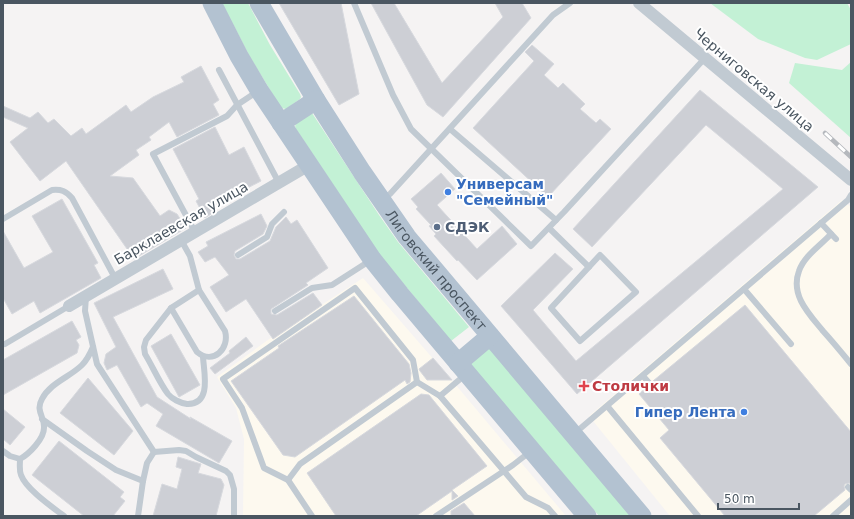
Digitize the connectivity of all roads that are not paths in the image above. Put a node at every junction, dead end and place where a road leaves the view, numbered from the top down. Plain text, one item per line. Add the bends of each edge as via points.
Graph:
1 (212, 3) edge
2 (258, 3) edge
3 (354, 3) edge
4 (570, 3) edge
5 (639, 3) edge
6 (705, 58) junction
7 (219, 70) dead end
8 (259, 90) junction
9 (316, 100) junction
10 (237, 105) junction
11 (281, 123) junction
12 (450, 129) junction
13 (431, 149) junction
14 (309, 165) junction
15 (851, 180) edge
16 (279, 183) junction
17 (851, 195) edge
18 (381, 200) junction
19 (284, 212) dead end
20 (3, 219) edge
21 (556, 220) junction
22 (821, 222) junction
23 (549, 228) junction
24 (195, 232) junction
25 (181, 240) junction
26 (238, 255) dead end
27 (372, 259) junction
28 (589, 267) junction
29 (115, 278) junction
30 (744, 289) junction
31 (199, 290) junction
32 (86, 295) junction
33 (69, 306) joint
34 (171, 308) junction
35 (276, 311) dead end
36 (490, 336) junction
37 (6, 344) dead end
38 (791, 344) dead end
39 (93, 347) junction
40 (203, 357) junction
41 (851, 364) edge
42 (463, 368) junction
43 (644, 376) junction
44 (418, 382) junction
45 (650, 384) dead end
46 (440, 396) junction
47 (608, 407) junction
48 (42, 419) junction
49 (574, 434) junction
50 (532, 450) junction
51 (3, 451) edge
52 (154, 452) junction
53 (20, 459) junction
54 (504, 470) junction
55 (288, 480) junction
56 (142, 481) junction
57 (851, 500) edge
58 (64, 516) edge
59 (138, 516) edge
60 (234, 516) edge
61 (312, 516) edge
62 (436, 516) edge
63 (555, 516) edge
64 (587, 516) edge
65 (642, 516) edge
66 (698, 516) edge
67 (833, 516) edge

1 - 8 main road
2 - 9 main road, Лиговский проспект
3 - 13 lane via 393,96 411,129
4 - 12 lane via 553,15
5 - 6 street, Черниговская улица
6 - 15 street, Черниговская улица
6 - 21 lane
7 - 10 lane
8 - 10 lane
8 - 11 main road
9 - 11 main road
9 - 18 main road, Лиговский проспект
10 - 16 lane
10 - 24 lane via 227,116 153,154
11 - 14 main road
12 - 13 lane
12 - 21 lane
13 - 18 lane via 390,194
13 - 23 lane via 531,246
14 - 16 street, Барклаевская улица
14 - 27 main road
16 - 24 street, Барклаевская улица
17 - 22 lane
18 - 36 main road, Лиговский проспект via 407,237
19 - 26 lane via 272,224 267,237
20 - 29 lane via 52,190 67,192
21 - 23 lane
22 - 30 lane
22 - 41 lane via 833,236 821,244 799,271 799,296 802,304
23 - 28 lane
24 - 25 street, Барклаевская улица
25 - 29 street, Барклаевская улица
25 - 31 lane via 190,256
27 - 35 lane via 332,285 312,288
27 - 42 main road
28 - 28 lane via 551,308 580,341 636,292 600,255
29 - 32 street, Барклаевская улица
30 - 38 lane
30 - 43 lane
31 - 34 lane
31 - 40 lane via 225,331 227,339 221,351 212,357
32 - 33 street, Барклаевская улица
32 - 39 lane via 85,311
33 - 37 lane
34 - 40 lane via 197,352
34 - 40 lane via 146,340 144,347 145,354 168,394 176,401 186,404 196,402 203,396 206,386
36 - 42 main road
36 - 49 main road, Лиговский проспект
39 - 48 lane via 82,366 52,387 42,398 39,407
39 - 52 lane via 97,364
42 - 46 lane
42 - 50 main road
43 - 45 lane
43 - 47 lane
44 - 46 lane
44 - 55 lane via 300,464
44 - 55 lane via 413,360 356,288 223,379 242,408 264,468
46 - 54 lane
47 - 49 lane
47 - 66 lane
48 - 53 lane via 43,435 27,455
48 - 56 lane via 116,470
49 - 65 main road, Лиговский проспект
50 - 54 lane
50 - 64 main road
51 - 53 lane
52 - 56 lane via 147,463
52 - 60 lane via 186,451 226,471 230,475 234,489
53 - 58 lane via 20,474 29,487
54 - 62 lane
54 - 63 lane via 526,497 548,508
55 - 61 lane
56 - 59 lane
57 - 67 lane

